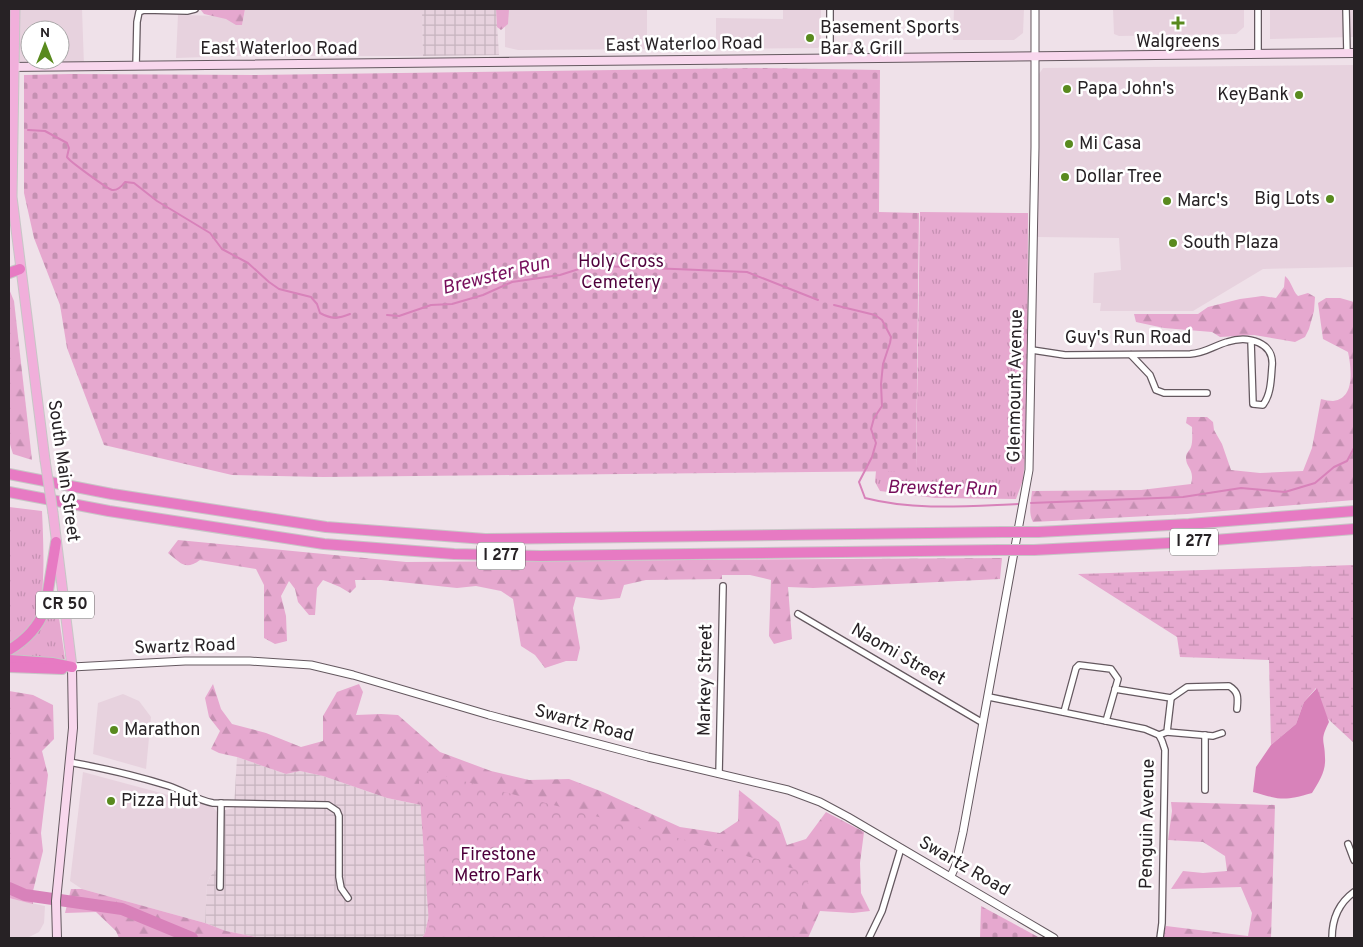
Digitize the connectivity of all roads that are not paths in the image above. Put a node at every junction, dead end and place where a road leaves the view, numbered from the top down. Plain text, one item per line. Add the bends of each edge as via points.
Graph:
1 (15, 9) edge
2 (195, 9) edge
3 (830, 9) edge
4 (1035, 9) edge
5 (1258, 9) edge
6 (1346, 9) edge
7 (1351, 53) edge
8 (1258, 54) junction
9 (1035, 56) junction
10 (830, 59) junction
11 (136, 66) junction
12 (11, 67) edge
13 (9, 268) edge
14 (20, 268) junction
15 (9, 272) edge
16 (1252, 341) junction
17 (1032, 350) junction
18 (1132, 354) junction
19 (1208, 393) dead end
20 (9, 474) edge
21 (9, 493) edge
22 (1354, 510) edge
23 (1354, 529) edge
24 (56, 542) junction
25 (723, 586) dead end
26 (798, 614) dead end
27 (9, 650) edge
28 (9, 660) edge
29 (9, 667) edge
30 (72, 668) junction
31 (1115, 689) junction
32 (988, 697) junction
33 (1171, 698) junction
34 (1236, 709) dead end
35 (1064, 712) junction
36 (1106, 721) junction
37 (983, 723) junction
38 (1167, 732) junction
39 (1222, 733) dead end
40 (1158, 735) junction
41 (1205, 735) junction
42 (70, 762) junction
43 (719, 774) junction
44 (1205, 790) dead end
45 (221, 804) junction
46 (1348, 844) dead end
47 (901, 848) junction
48 (1354, 860) edge
49 (951, 876) junction
50 (220, 887) dead end
51 (1354, 892) edge
52 (348, 898) dead end
53 (54, 938) edge
54 (869, 938) edge
55 (1054, 938) edge
56 (1160, 938) edge
57 (1332, 938) edge

1 - 12 main road, South Main Street
2 - 11 street via 144,10 138,15
3 - 10 street
4 - 9 street, Glenmount Avenue
5 - 8 street
6 - 7 street
7 - 8 main road, East Waterloo Road
8 - 9 main road, East Waterloo Road
9 - 10 main road, East Waterloo Road
9 - 17 street, Glenmount Avenue
10 - 11 main road, East Waterloo Road
11 - 12 main road, East Waterloo Road
12 - 14 main road, South Main Street via 12,197
13 - 14 highway
14 - 15 highway
14 - 24 main road, South Main Street / CR 50, bridge
16 - 16 street via 1264,345 1273,357 1268,397 1263,405 1253,404
16 - 18 street, Guy's Run Road via 1228,341 1203,353
17 - 18 street, Guy's Run Road via 1065,354
17 - 32 street, Glenmount Avenue via 1031,438 1026,494
18 - 19 street via 1150,376 1156,390 1164,394
20 - 22 highway, I 277, bridge via 326,528 485,539 1038,532 1180,525
21 - 23 highway, I 277, bridge via 315,543 454,554 541,556 1034,550
24 - 27 highway via 42,618 21,643
24 - 30 main road, South Main Street / CR 50
25 - 43 street, Markey Street
26 - 37 street, Naomi Street
28 - 30 highway
29 - 30 highway
30 - 42 main road, South Main Street
30 - 43 street, Swartz Road via 185,661 311,665
31 - 33 street
31 - 35 street via 1118,679 1111,669 1079,665
31 - 36 street
32 - 35 street, Penguin Avenue
32 - 37 street, Glenmount Avenue
33 - 34 street via 1187,687 1229,686 1238,695
33 - 38 street
35 - 36 street, Penguin Avenue
36 - 40 street, Penguin Avenue
37 - 49 street, Glenmount Avenue via 962,838
38 - 40 street
38 - 41 street
39 - 41 street
40 - 56 street, Penguin Avenue via 1165,750
41 - 44 street
42 - 45 street via 169,786 197,799
42 - 53 main road, South Main Street
43 - 47 street, Swartz Road via 816,800
45 - 50 street
45 - 52 street via 324,804 333,807 340,820 339,877
46 - 48 street
47 - 49 street, Swartz Road
47 - 54 street via 882,911
49 - 55 street, Swartz Road
51 - 57 street via 1338,908

